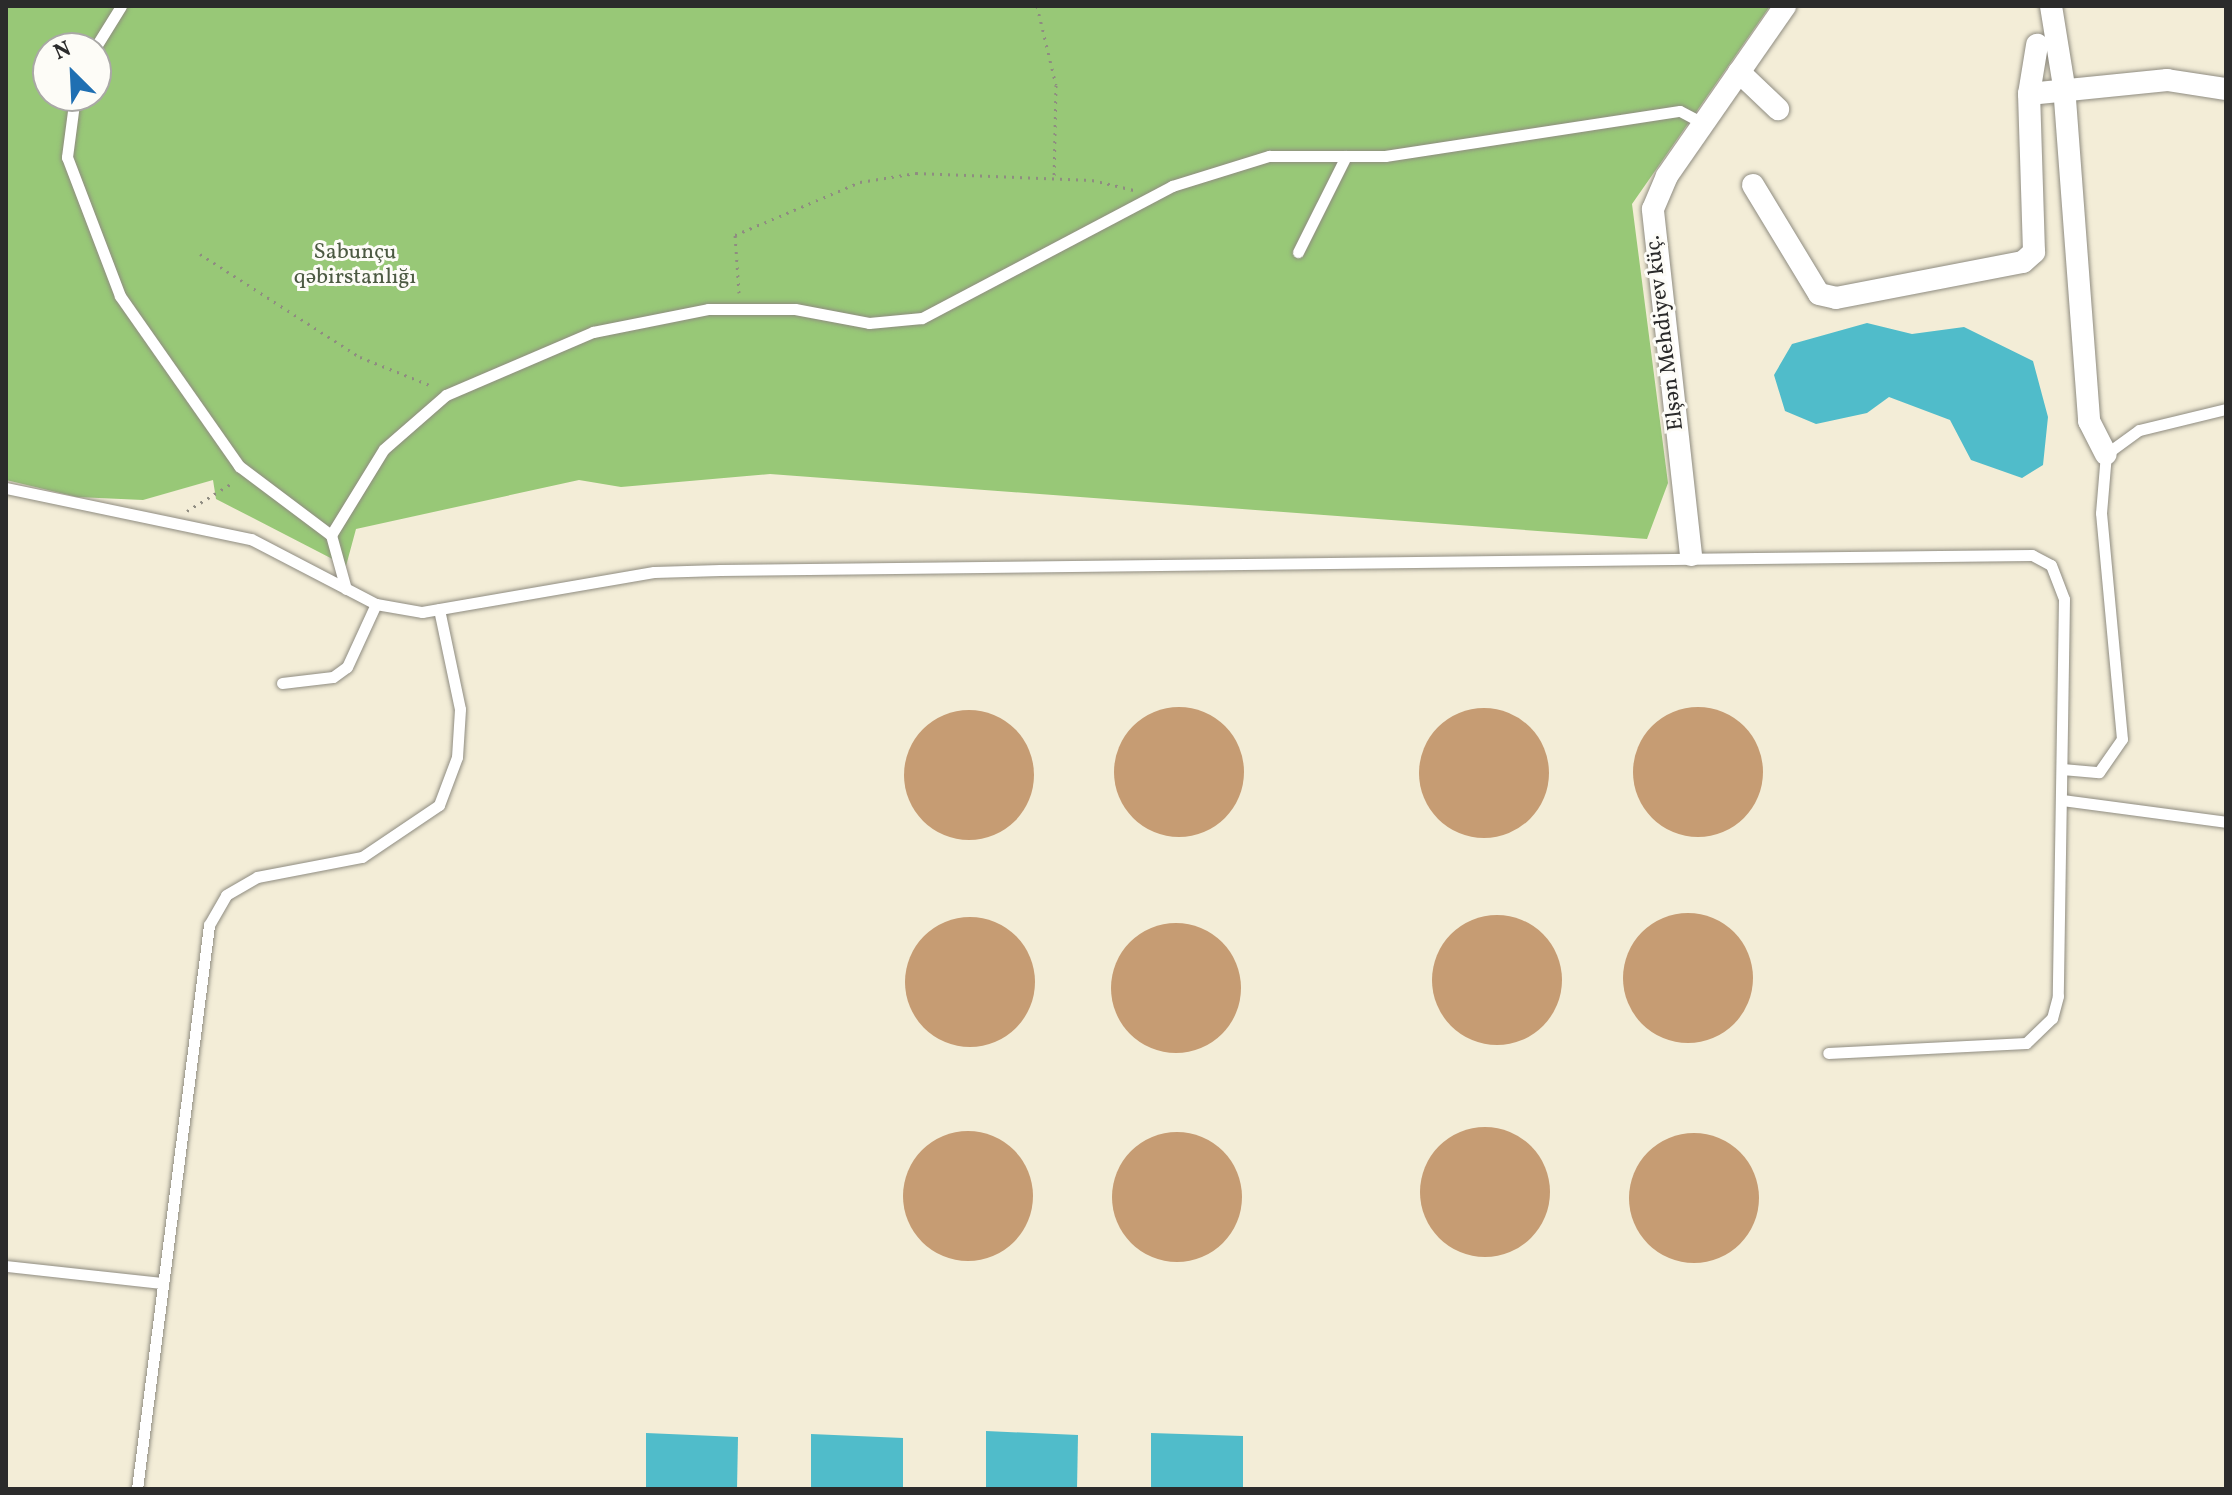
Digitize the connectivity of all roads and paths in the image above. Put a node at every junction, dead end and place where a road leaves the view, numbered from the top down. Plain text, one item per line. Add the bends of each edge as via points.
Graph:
1 (121, 6) edge
2 (1037, 6) edge
3 (1785, 6) edge
4 (2051, 6) edge
5 (105, 32) edge
6 (2037, 45) dead end
7 (1739, 72) junction
8 (2064, 86) junction
9 (2226, 89) edge
10 (2029, 94) junction
11 (1778, 109) dead end
12 (73, 112) edge
13 (1703, 123) junction
14 (1346, 156) junction
15 (1054, 179) junction
16 (1753, 185) dead end
17 (1148, 198) junction
18 (1298, 252) dead end
19 (200, 254) dead end
20 (740, 309) junction
21 (446, 395) junction
22 (2226, 409) edge
23 (2106, 454) junction
24 (249, 476) junction
25 (6, 488) edge
26 (181, 522) junction
27 (331, 535) junction
28 (1691, 555) junction
29 (346, 589) junction
30 (376, 604) junction
31 (439, 609) junction
32 (282, 683) dead end
33 (2062, 769) junction
34 (2062, 800) junction
35 (2226, 822) edge
36 (1828, 1053) dead end
37 (6, 1266) edge
38 (163, 1283) junction
39 (137, 1489) edge

1 - 5 lane
2 - 15 path via 1056,85
3 - 7 street, Elşən Mehdiyev küç.
4 - 8 street
6 - 10 street
7 - 11 street
7 - 13 street, Elşən Mehdiyev küç.
8 - 9 street via 2167,80
8 - 10 street
8 - 23 street via 2085,393 2093,437
10 - 16 street via 2034,252 2023,262 1836,298 1819,294
12 - 24 lane via 67,157 107,271
13 - 14 lane via 1680,111
13 - 28 street, Elşən Mehdiyev küç. via 1662,187 1652,221
14 - 17 lane via 1269,156
14 - 18 lane
15 - 17 path via 1128,187
15 - 20 path via 916,173 860,182 750,223 735,235
17 - 20 lane via 922,318 869,323 795,309
19 - 21 path via 360,357
20 - 21 lane via 593,332
21 - 27 lane via 384,449
22 - 23 lane via 2139,430
23 - 33 lane via 2101,513 2122,739 2099,772
24 - 26 path via 196,501
24 - 27 lane
25 - 26 lane
26 - 29 lane via 281,551
27 - 29 lane
28 - 31 lane via 654,572
28 - 33 lane via 2011,552 2051,565 2064,599
29 - 30 lane
30 - 31 lane
30 - 32 lane via 347,667 333,677
31 - 38 lane via 460,709 457,757 439,805 362,857 257,877 226,895 209,925
33 - 34 lane
34 - 35 lane
34 - 36 lane via 2058,996 2041,1034 2008,1044
37 - 38 lane
38 - 39 lane

